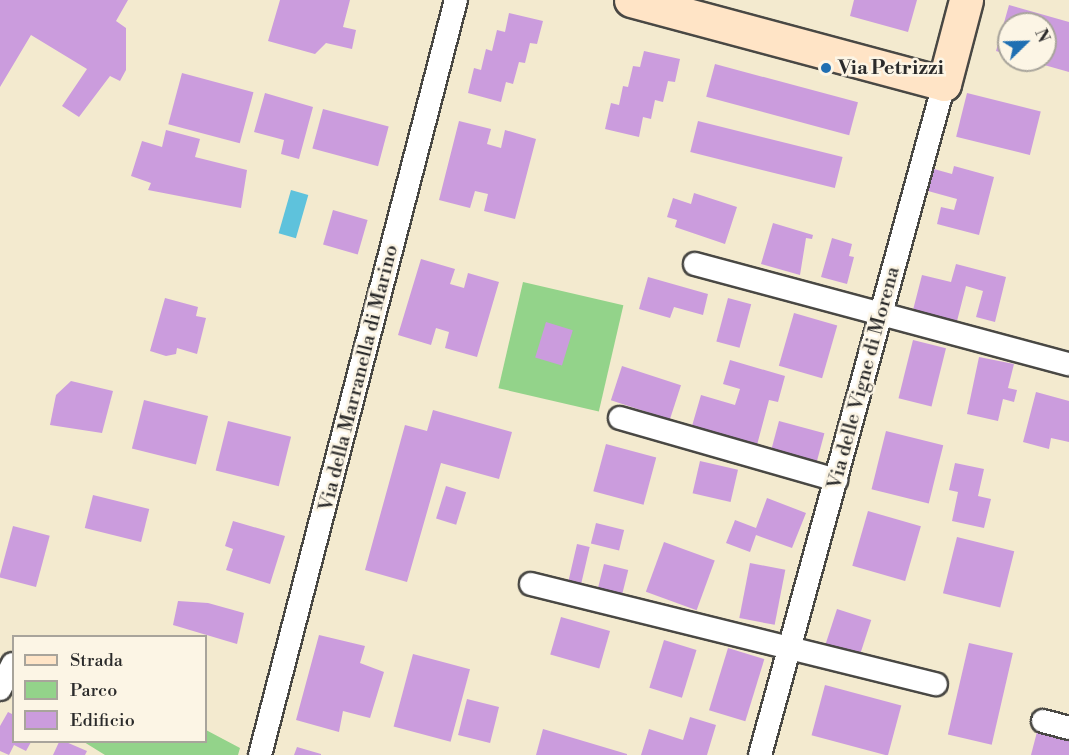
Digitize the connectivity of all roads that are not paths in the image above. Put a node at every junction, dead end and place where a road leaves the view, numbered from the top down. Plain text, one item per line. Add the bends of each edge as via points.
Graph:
1 (456, 0) edge
2 (631, 0) edge
3 (966, 0) edge
4 (944, 84) junction
5 (695, 264) dead end
6 (881, 314) junction
7 (1069, 364) edge
8 (620, 418) dead end
9 (836, 480) junction
10 (531, 584) dead end
11 (790, 648) junction
12 (12, 666) edge
13 (936, 684) dead end
14 (0, 689) edge
15 (1043, 721) dead end
16 (1069, 728) edge
17 (260, 755) edge
18 (760, 755) edge

1 - 17 street, Via della Marranella di Marino
2 - 4 street
3 - 4 street, Via delle Vigne di Morena
4 - 6 street, Via delle Vigne di Morena
5 - 6 street
6 - 7 street
6 - 9 street, Via delle Vigne di Morena
8 - 9 street
9 - 11 street, Via delle Vigne di Morena
10 - 11 street
11 - 13 street
11 - 18 street, Via delle Vigne di Morena
12 - 14 street
15 - 16 street

